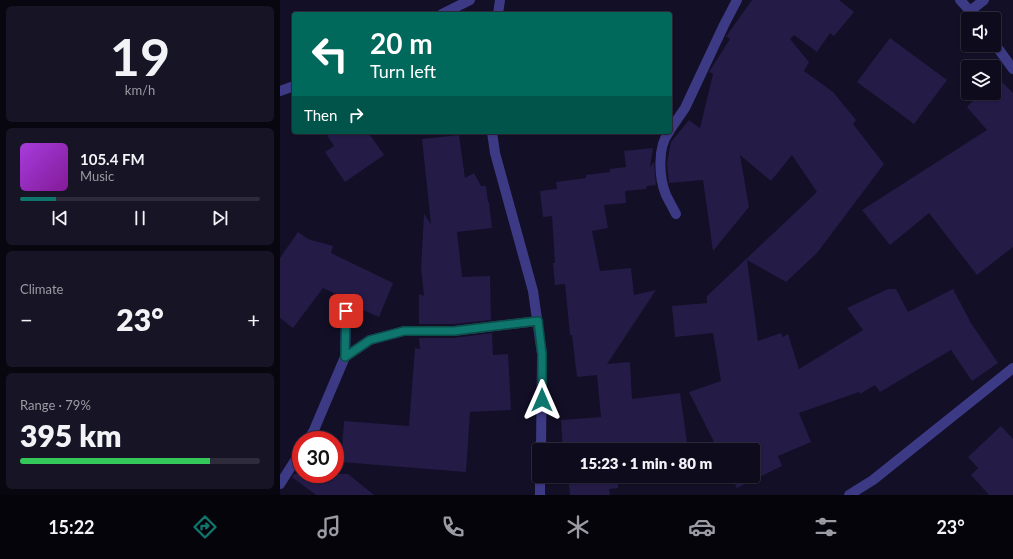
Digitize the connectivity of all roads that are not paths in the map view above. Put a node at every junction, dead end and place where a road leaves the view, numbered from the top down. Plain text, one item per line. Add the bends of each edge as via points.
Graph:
1 (470, 0) edge
2 (500, 0) edge
3 (737, 0) edge
4 (960, 0) edge
5 (984, 0) edge
6 (446, 12) edge
7 (498, 12) edge
8 (970, 12) edge
9 (975, 12) edge
10 (1001, 52) edge
11 (1013, 69) edge
12 (292, 87) edge
13 (280, 91) edge
14 (672, 127) edge
15 (492, 134) edge
16 (667, 134) edge
17 (676, 214) dead end
18 (346, 311) dead end
19 (538, 321) junction
20 (345, 357) junction
21 (1013, 368) edge
22 (313, 431) edge
23 (541, 443) edge
24 (292, 465) edge
25 (540, 483) edge
26 (280, 484) edge
27 (540, 495) edge
28 (850, 495) edge

1 - 6 street
2 - 7 street
3 - 14 street via 685,108
4 - 8 street
5 - 9 street
10 - 11 street
12 - 13 street
15 - 19 street via 495,154 533,291
16 - 17 street via 660,159 666,194
18 - 20 street
19 - 20 street via 454,331 404,331 370,340
19 - 23 street via 542,354
20 - 22 street
21 - 28 street via 873,480
24 - 26 street
25 - 27 street

